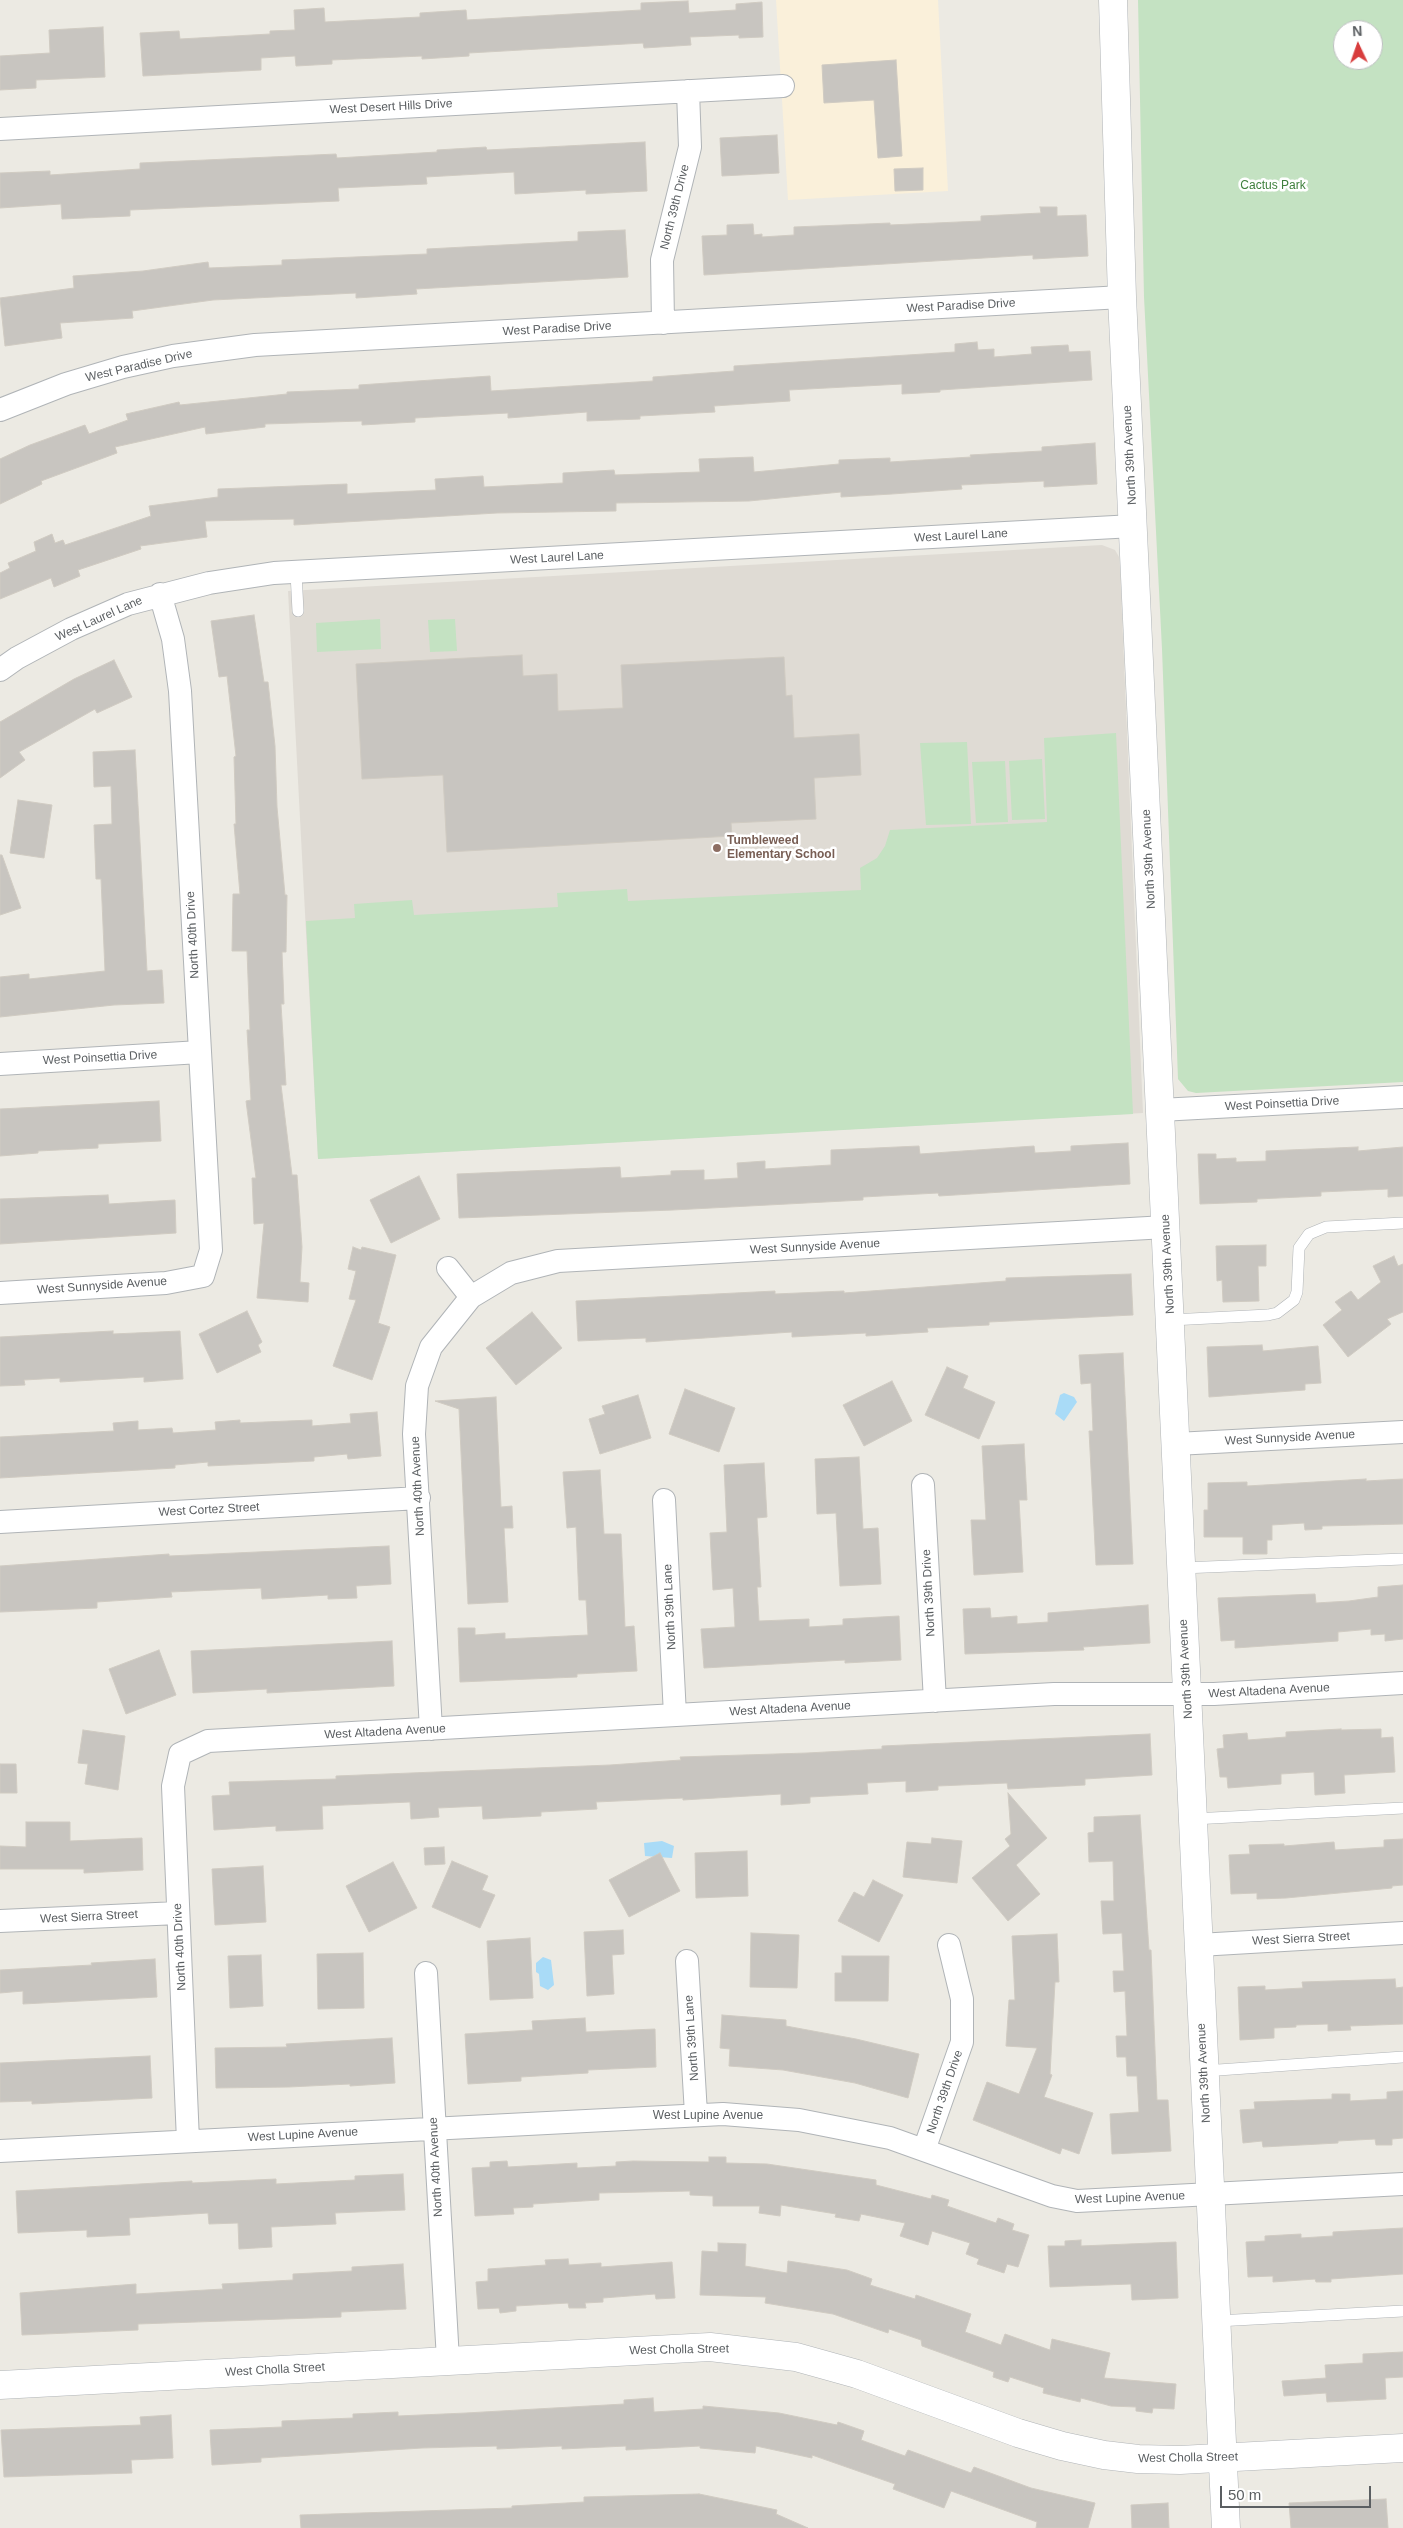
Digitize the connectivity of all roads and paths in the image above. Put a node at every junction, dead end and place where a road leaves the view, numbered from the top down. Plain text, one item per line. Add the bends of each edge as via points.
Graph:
1 (1113, 0) edge
2 (783, 86) dead end
3 (688, 90) junction
4 (0, 129) edge
5 (1122, 297) junction
6 (663, 323) junction
7 (0, 410) edge
8 (1133, 526) junction
9 (296, 573) junction
10 (160, 594) junction
11 (298, 611) dead end
12 (0, 670) edge
13 (200, 1052) junction
14 (0, 1064) edge
15 (1403, 1097) edge
16 (1160, 1110) junction
17 (1403, 1223) edge
18 (1166, 1227) junction
19 (448, 1268) dead end
20 (203, 1276) joint
21 (0, 1294) edge
22 (471, 1297) junction
23 (1171, 1320) junction
24 (1403, 1432) edge
25 (1176, 1444) junction
26 (923, 1485) dead end
27 (419, 1498) junction
28 (664, 1500) dead end
29 (0, 1522) edge
30 (1403, 1559) edge
31 (1182, 1568) junction
32 (1403, 1683) edge
33 (1187, 1694) junction
34 (935, 1701) junction
35 (675, 1715) junction
36 (431, 1729) junction
37 (180, 1754) joint
38 (1403, 1808) edge
39 (1193, 1819) junction
40 (178, 1913) junction
41 (0, 1921) edge
42 (1403, 1934) edge
43 (949, 1945) dead end
44 (1198, 1945) junction
45 (687, 1961) dead end
46 (426, 1973) dead end
47 (1403, 2058) edge
48 (1204, 2071) junction
49 (696, 2114) junction
50 (434, 2128) junction
51 (188, 2141) junction
52 (924, 2150) junction
53 (0, 2151) edge
54 (1403, 2184) edge
55 (1210, 2195) junction
56 (1403, 2311) edge
57 (1217, 2321) junction
58 (448, 2360) junction
59 (0, 2385) edge
60 (1403, 2448) edge
61 (1223, 2458) junction
62 (1226, 2528) edge

1 - 5 street, North 39th Avenue
2 - 3 street, West Desert Hills Drive
3 - 4 street, West Desert Hills Drive
3 - 6 street, North 39th Drive via 690,147 662,260
5 - 6 street, West Paradise Drive
5 - 8 street, North 39th Avenue
6 - 7 street, West Paradise Drive via 255,345 182,355 123,368 66,384
8 - 9 street, West Laurel Lane
8 - 16 street, North 39th Avenue
9 - 10 street, West Laurel Lane via 274,573 209,583
9 - 11 lane
10 - 12 street, West Laurel Lane via 71,629
10 - 13 street, North 40th Drive via 173,639 180,691
13 - 14 street, West Poinsettia Drive
13 - 20 street, North 40th Drive via 211,1250
15 - 16 street, West Poinsettia Drive
16 - 18 street, North 39th Avenue
17 - 23 lane via 1326,1227 1309,1234 1299,1248 1294,1300 1277,1313
18 - 22 street, West Sunnyside Avenue via 558,1261 511,1273
18 - 23 street, North 39th Avenue
19 - 22 street
20 - 21 street, West Sunnyside Avenue via 166,1283
22 - 27 street, North 40th Avenue via 431,1347 417,1386 414,1434
23 - 25 street, North 39th Avenue
24 - 25 street, West Sunnyside Avenue
25 - 31 street, North 39th Avenue
26 - 34 street, North 39th Drive
27 - 29 street, West Cortez Street
27 - 36 street, North 40th Avenue
28 - 35 street, North 39th Lane
30 - 31 lane
31 - 33 street, North 39th Avenue
32 - 33 street, West Altadena Avenue
33 - 34 street, West Altadena Avenue via 1083,1692
33 - 39 street, North 39th Avenue
34 - 35 street, West Altadena Avenue
35 - 36 street, West Altadena Avenue
36 - 37 street, West Altadena Avenue via 208,1741
37 - 40 street, North 40th Drive via 173,1786
38 - 39 lane
39 - 44 street, North 39th Avenue
40 - 41 street, West Sierra Street
40 - 51 street, North 40th Drive
42 - 44 street, West Sierra Street
43 - 52 street, North 39th Drive via 962,1998 962,2042
44 - 48 street, North 39th Avenue
45 - 49 street, North 39th Lane
46 - 50 street, North 40th Avenue
47 - 48 lane
48 - 55 street, North 39th Avenue
49 - 50 street, West Lupine Avenue
49 - 52 street, West Lupine Avenue via 799,2120 890,2138
50 - 51 street, West Lupine Avenue
50 - 58 street, North 40th Avenue
51 - 53 street, West Lupine Avenue
52 - 55 street, West Lupine Avenue via 1052,2196 1077,2201
54 - 55 street, West Lupine Avenue
55 - 57 street, North 39th Avenue
56 - 57 lane
57 - 61 street, North 39th Avenue
58 - 59 street, West Cholla Street
58 - 61 street, West Cholla Street via 680,2348 742,2349 796,2356 857,2374 1018,2433 1081,2451 1138,2459
60 - 61 street, West Cholla Street
61 - 62 street, North 39th Avenue

